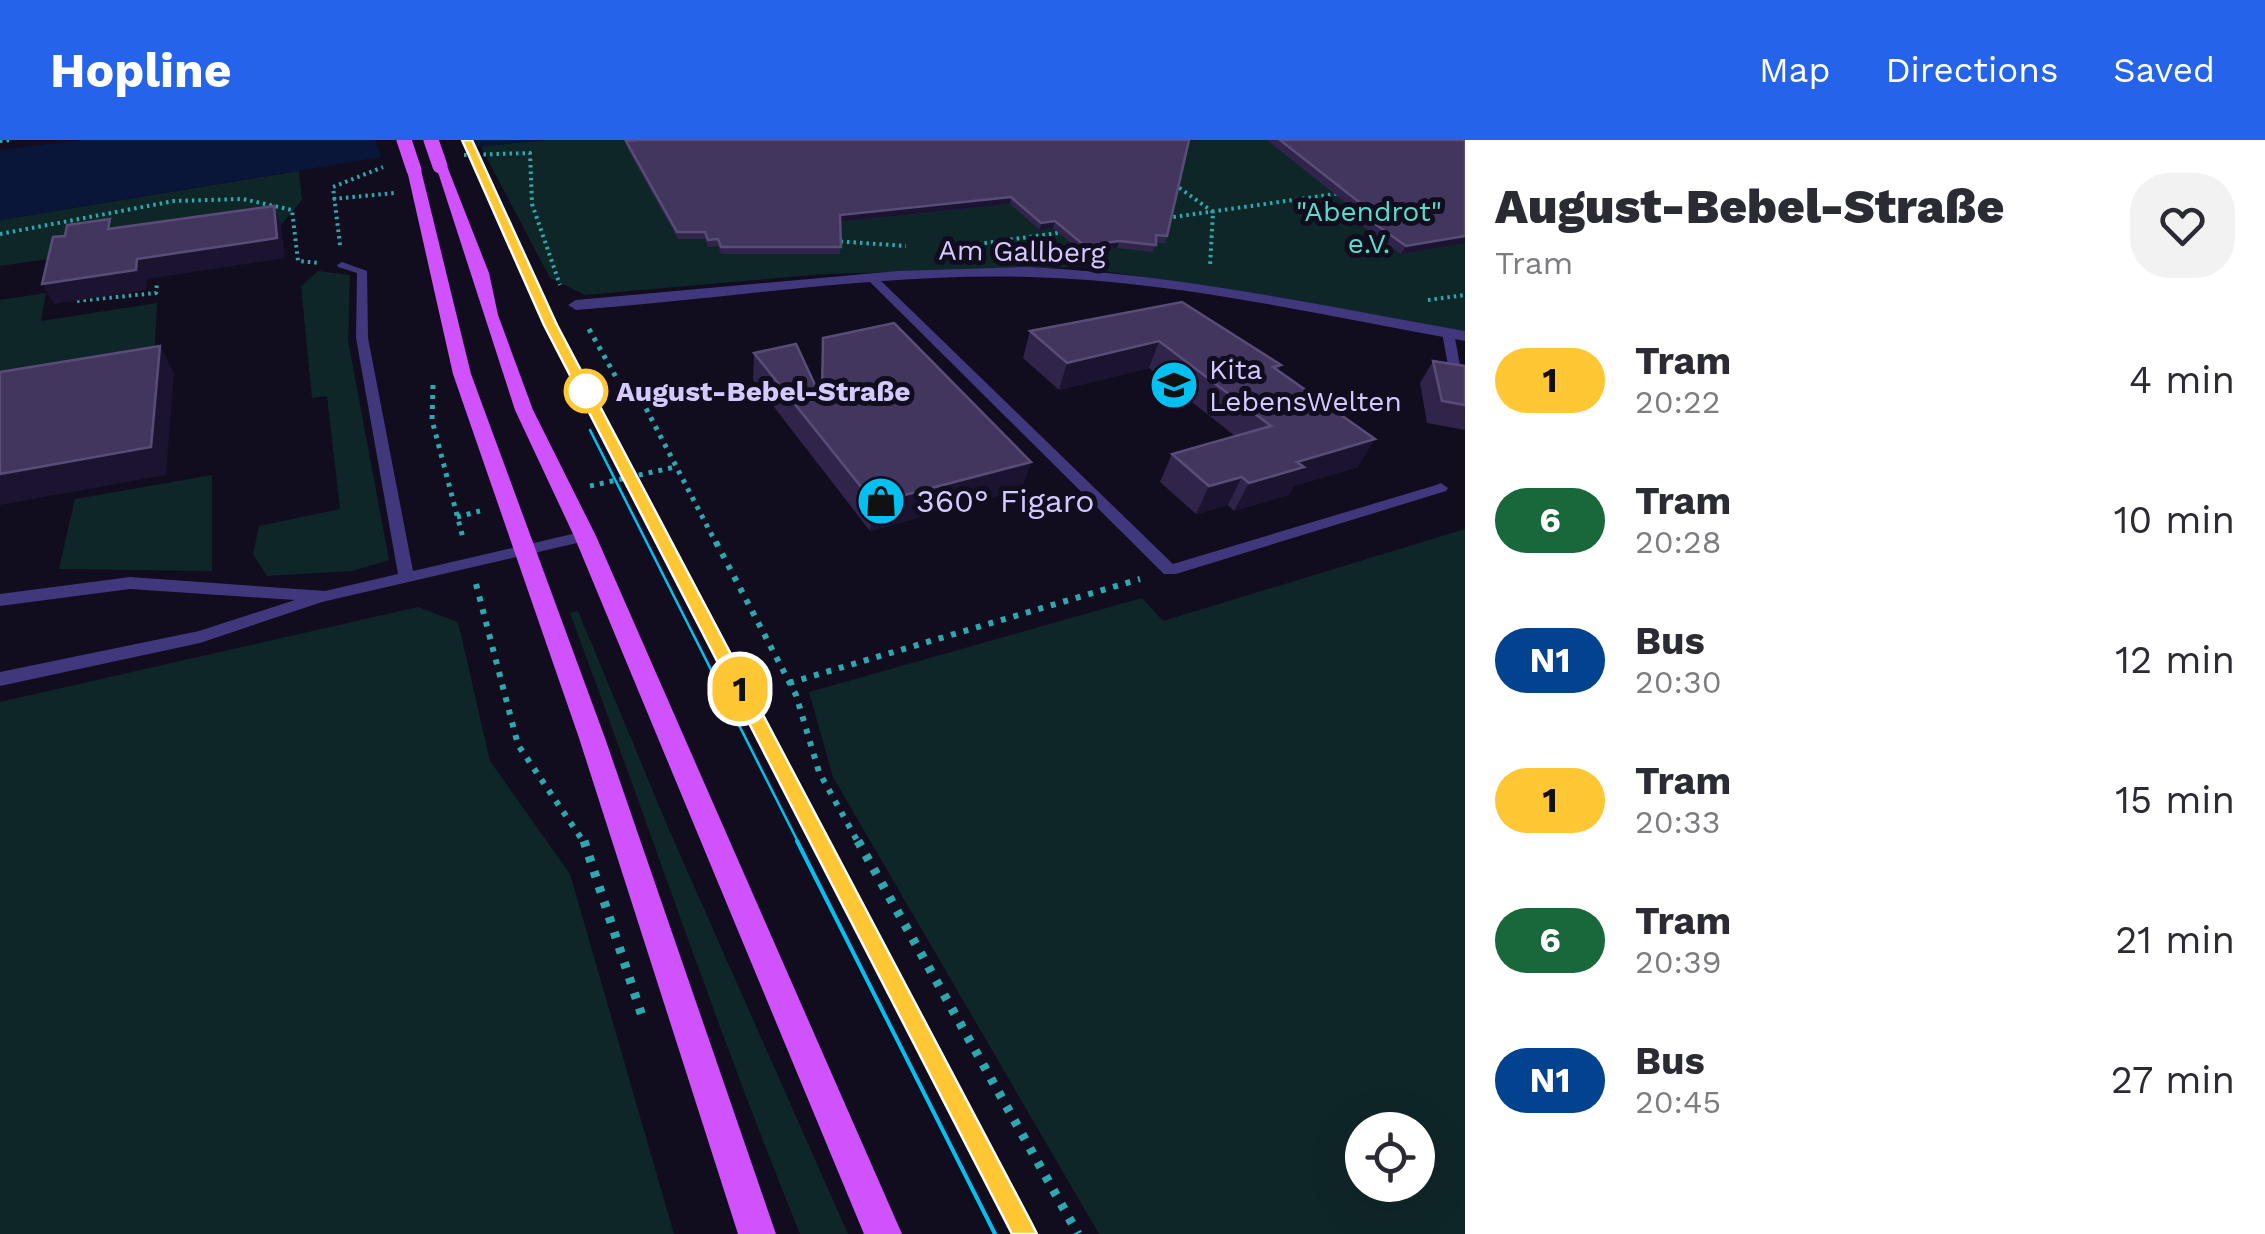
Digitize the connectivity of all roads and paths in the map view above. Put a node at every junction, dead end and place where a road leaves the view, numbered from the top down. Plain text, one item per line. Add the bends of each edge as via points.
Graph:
1 (11, 140) edge
2 (404, 140) edge
3 (431, 140) edge
4 (0, 141) edge
5 (487, 152) dead end
6 (376, 168) dead end
7 (1169, 181) edge
8 (400, 192) dead end
9 (1348, 192) edge
10 (333, 200) junction
11 (1213, 212) junction
12 (1155, 220) edge
13 (1078, 230) edge
14 (0, 234) edge
15 (829, 241) edge
16 (962, 246) dead end
17 (923, 248) dead end
18 (342, 265) junction
19 (873, 278) junction
20 (157, 283) edge
21 (1206, 292) junction
22 (77, 301) edge
23 (576, 306) junction
24 (1457, 335) edge
25 (1456, 376) edge
26 (1441, 488) dead end
27 (457, 516) dead end
28 (585, 536) junction
29 (522, 550) junction
30 (470, 562) junction
31 (1170, 570) junction
32 (406, 577) junction
33 (324, 597) junction
34 (0, 600) edge
35 (0, 679) edge
36 (789, 682) junction
37 (647, 1032) dead end
38 (758, 1234) edge
39 (882, 1234) edge
40 (1078, 1234) edge

1 - 4 path
2 - 29 main road, bridge via 462,374
3 - 28 main road, bridge via 524,410
5 - 23 path via 530,153 532,204 562,292
6 - 10 path via 332,187
7 - 11 path
8 - 10 path
9 - 11 path
10 - 18 path
11 - 12 path
11 - 21 path
13 - 16 path
14 - 18 path via 174,201 243,199 292,210 298,261
15 - 17 path
18 - 32 lane via 362,271 362,338
19 - 21 street, Am Gallberg via 1090,275
19 - 23 street, Am Gallberg
19 - 31 lane
20 - 22 path via 156,292
21 - 24 street, Am Gallberg
23 - 36 path via 617,378 638,393
24 - 25 lane
26 - 31 lane
27 - 30 path
28 - 29 lane
28 - 39 main road
29 - 30 lane
29 - 38 main road
30 - 32 lane
30 - 37 path via 518,745 585,844
31 - 36 path
32 - 33 lane
33 - 34 lane via 130,583
33 - 35 lane via 200,637
36 - 40 path via 818,772

